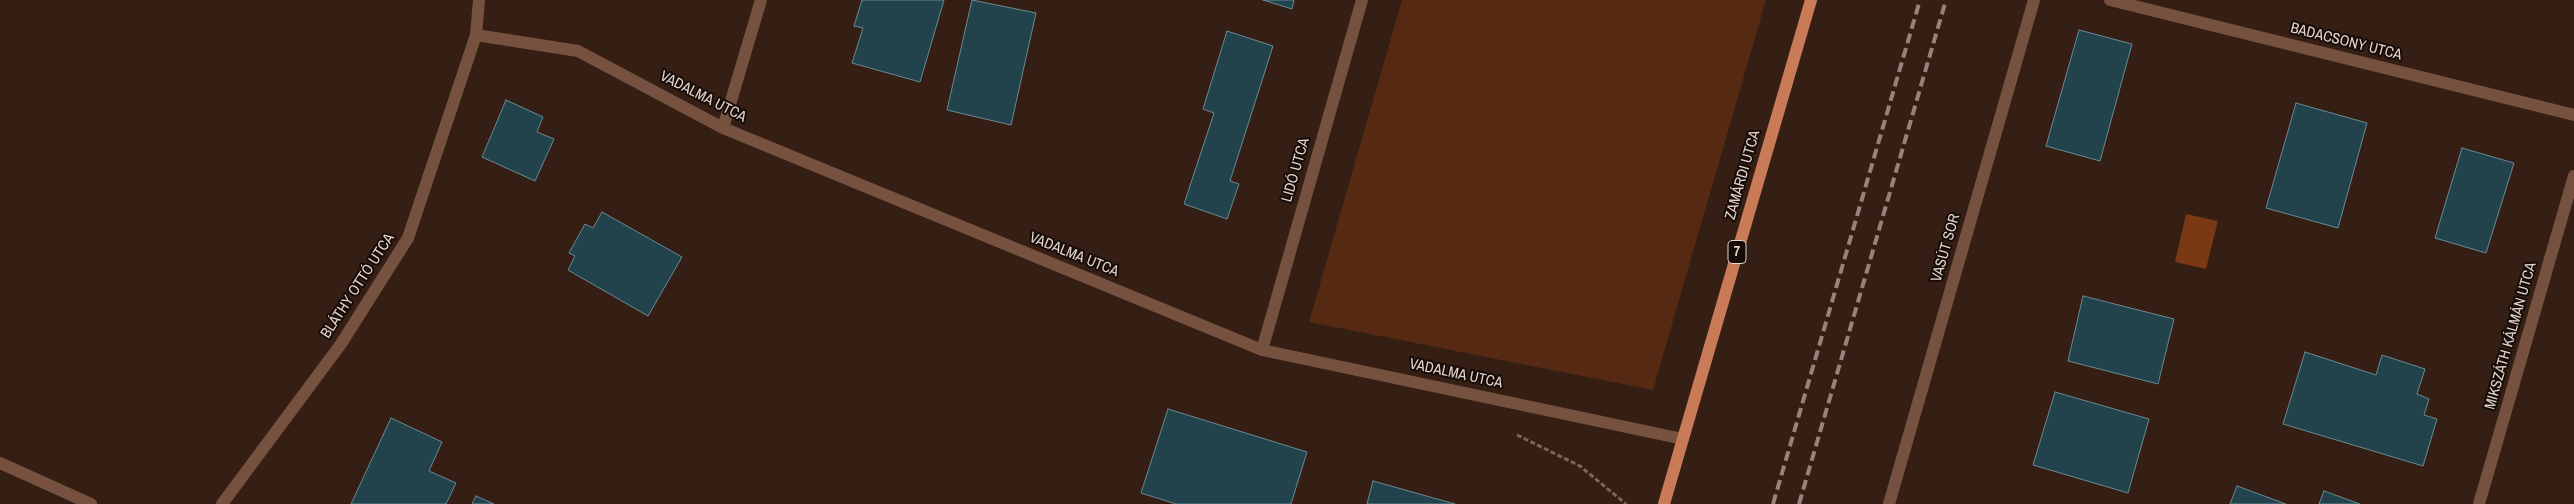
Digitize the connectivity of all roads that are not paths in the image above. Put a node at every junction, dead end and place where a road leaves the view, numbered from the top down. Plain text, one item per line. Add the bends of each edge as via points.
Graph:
1 (479, 0) edge
2 (761, 0) edge
3 (1362, 0) edge
4 (1811, 0) edge
5 (2034, 0) edge
6 (2110, 0) edge
7 (476, 35) junction
8 (2574, 115) edge
9 (723, 128) junction
10 (2574, 176) edge
11 (1262, 350) junction
12 (1683, 439) junction
13 (0, 462) edge
14 (91, 504) edge
15 (222, 504) edge
16 (1664, 504) edge
17 (1889, 504) edge
18 (2479, 504) edge

1 - 7 street, BLÁTHY OTTÓ UTCA
2 - 9 street
3 - 11 street, LIDÓ UTCA
4 - 12 main road, ZAMÁRDI UTCA / 7
5 - 17 street, VASÚT SOR
6 - 8 street, BADACSONY UTCA
7 - 9 street, VADALMA UTCA via 578,51
7 - 15 street, BLÁTHY OTTÓ UTCA via 408,238 341,344
9 - 11 street, VADALMA UTCA
10 - 18 street, MIKSZÁTH KÁLMÁN UTCA
11 - 12 street, VADALMA UTCA
12 - 16 main road, ZAMÁRDI UTCA / 7
13 - 14 street

